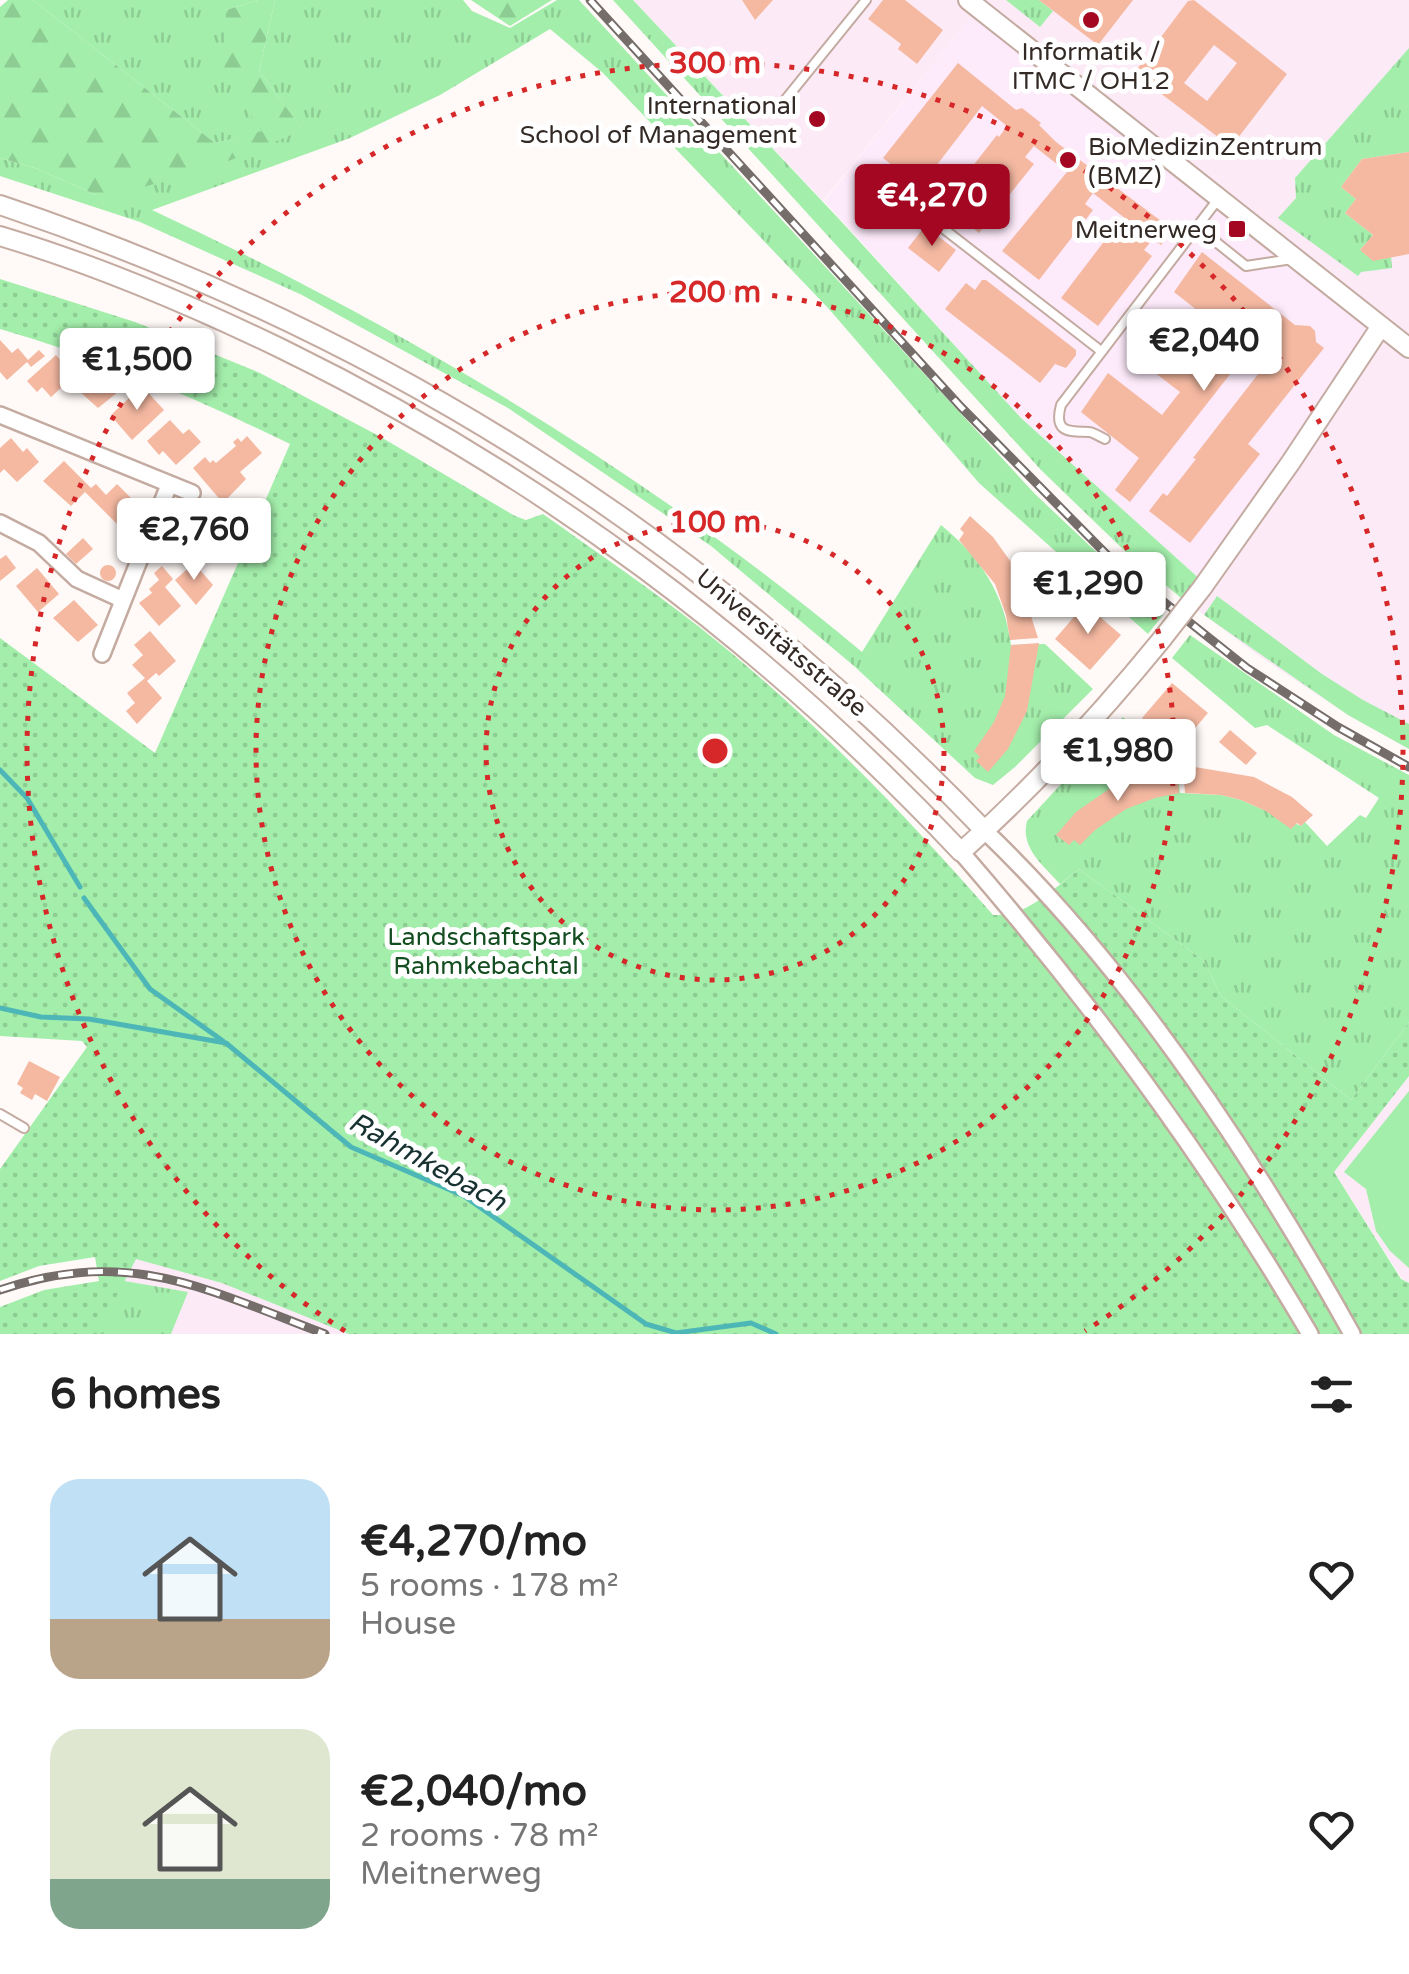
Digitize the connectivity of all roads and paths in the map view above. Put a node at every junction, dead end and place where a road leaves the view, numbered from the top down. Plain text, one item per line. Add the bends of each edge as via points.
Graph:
1 (866, 0) edge
2 (968, 0) edge
3 (782, 105) dead end
4 (886, 184) dead end
5 (1219, 198) junction
6 (0, 205) edge
7 (1196, 226) junction
8 (0, 236) edge
9 (1295, 258) junction
10 (1381, 326) junction
11 (1409, 347) edge
12 (1101, 351) junction
13 (0, 415) edge
14 (1105, 440) dead end
15 (169, 485) junction
16 (192, 493) dead end
17 (0, 523) edge
18 (123, 600) junction
19 (102, 654) dead end
20 (985, 831) junction
21 (961, 852) junction
22 (0, 1114) edge
23 (24, 1128) dead end
24 (1310, 1334) edge
25 (1352, 1334) edge

1 - 3 lane
2 - 5 street
4 - 12 lane
5 - 7 lane
5 - 9 street
6 - 20 street, Universitätsstraße via 122,248 296,323 552,467 764,623 899,742
7 - 9 lane via 1246,266
7 - 12 lane
8 - 21 street, Universitätsstraße via 131,282 280,348 552,502 773,670
9 - 10 street
10 - 11 street
10 - 20 street, bridge via 1202,588 1090,724
12 - 14 lane via 1058,417 1070,433 1091,432
13 - 15 street
15 - 16 street
15 - 18 street
17 - 18 street via 39,543 77,579
18 - 19 street
20 - 21 street
20 - 25 street, Universitätsstraße via 1052,899 1164,1041 1254,1169
21 - 24 street, Universitätsstraße via 1156,1095
22 - 23 lane

